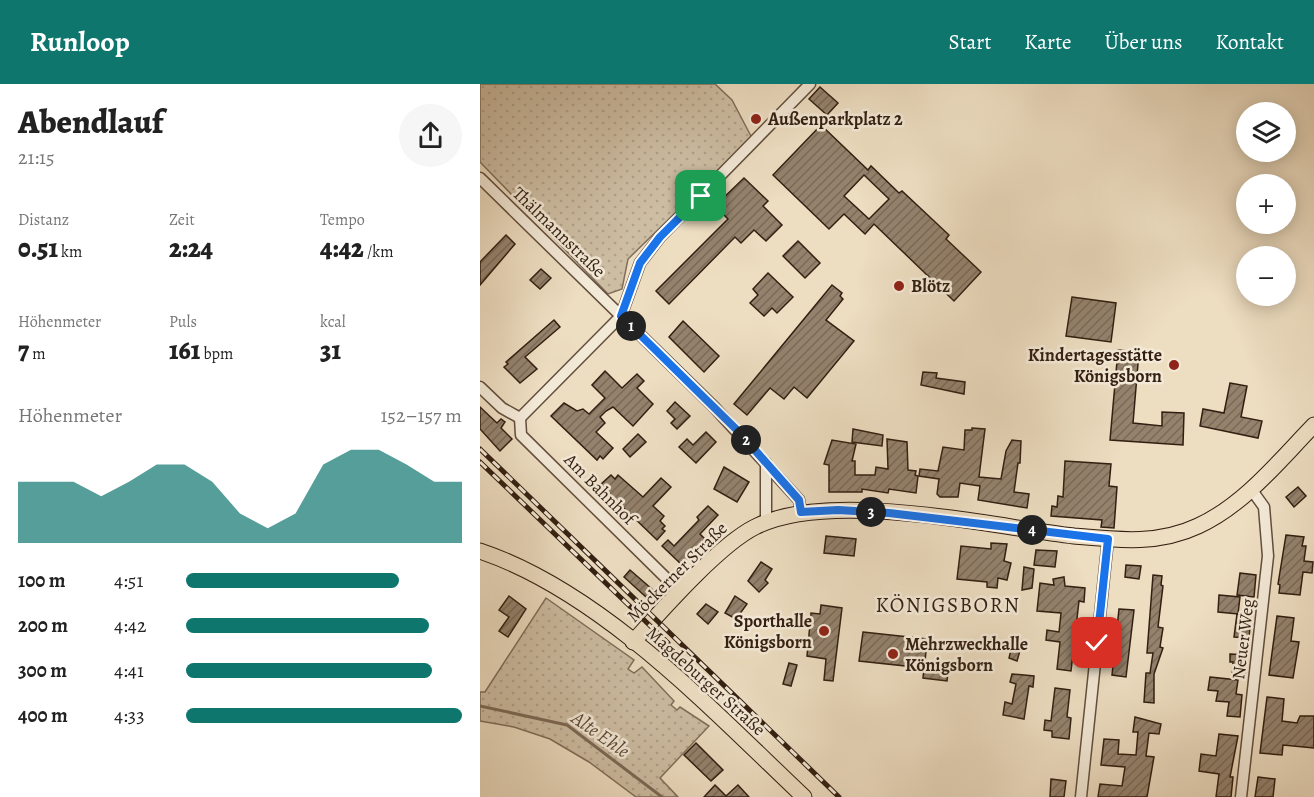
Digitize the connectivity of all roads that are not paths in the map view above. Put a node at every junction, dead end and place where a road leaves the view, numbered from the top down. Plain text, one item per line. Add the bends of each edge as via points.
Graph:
1 (810, 84) edge
2 (480, 178) edge
3 (621, 316) junction
4 (480, 387) edge
5 (520, 418) junction
6 (1314, 425) edge
7 (766, 463) junction
8 (1251, 489) junction
9 (801, 512) junction
10 (766, 522) junction
11 (1108, 539) junction
12 (480, 551) edge
13 (667, 579) dead end
14 (633, 642) junction
15 (804, 797) edge
16 (1081, 797) edge
17 (1241, 797) edge

1 - 3 street via 654,245 640,263
2 - 3 street, Thälmannstraße
3 - 5 street
3 - 7 street, Thälmannstraße
4 - 5 street via 502,408
5 - 13 street, Am Bahnhof via 521,435
6 - 8 main road, Möckerner Straße
7 - 9 street, Thälmannstraße via 799,500
7 - 10 street
8 - 11 main road, Möckerner Straße via 1218,516 1180,534 1146,541
8 - 17 street, Neuer Weg via 1264,507 1268,556
9 - 10 main road, Möckerner Straße
9 - 11 main road, Möckerner Straße via 889,513
10 - 14 main road, Möckerner Straße via 732,542
11 - 16 street
12 - 14 main road, Magdeburger Straße via 557,589
14 - 15 main road, Magdeburger Straße via 664,666

